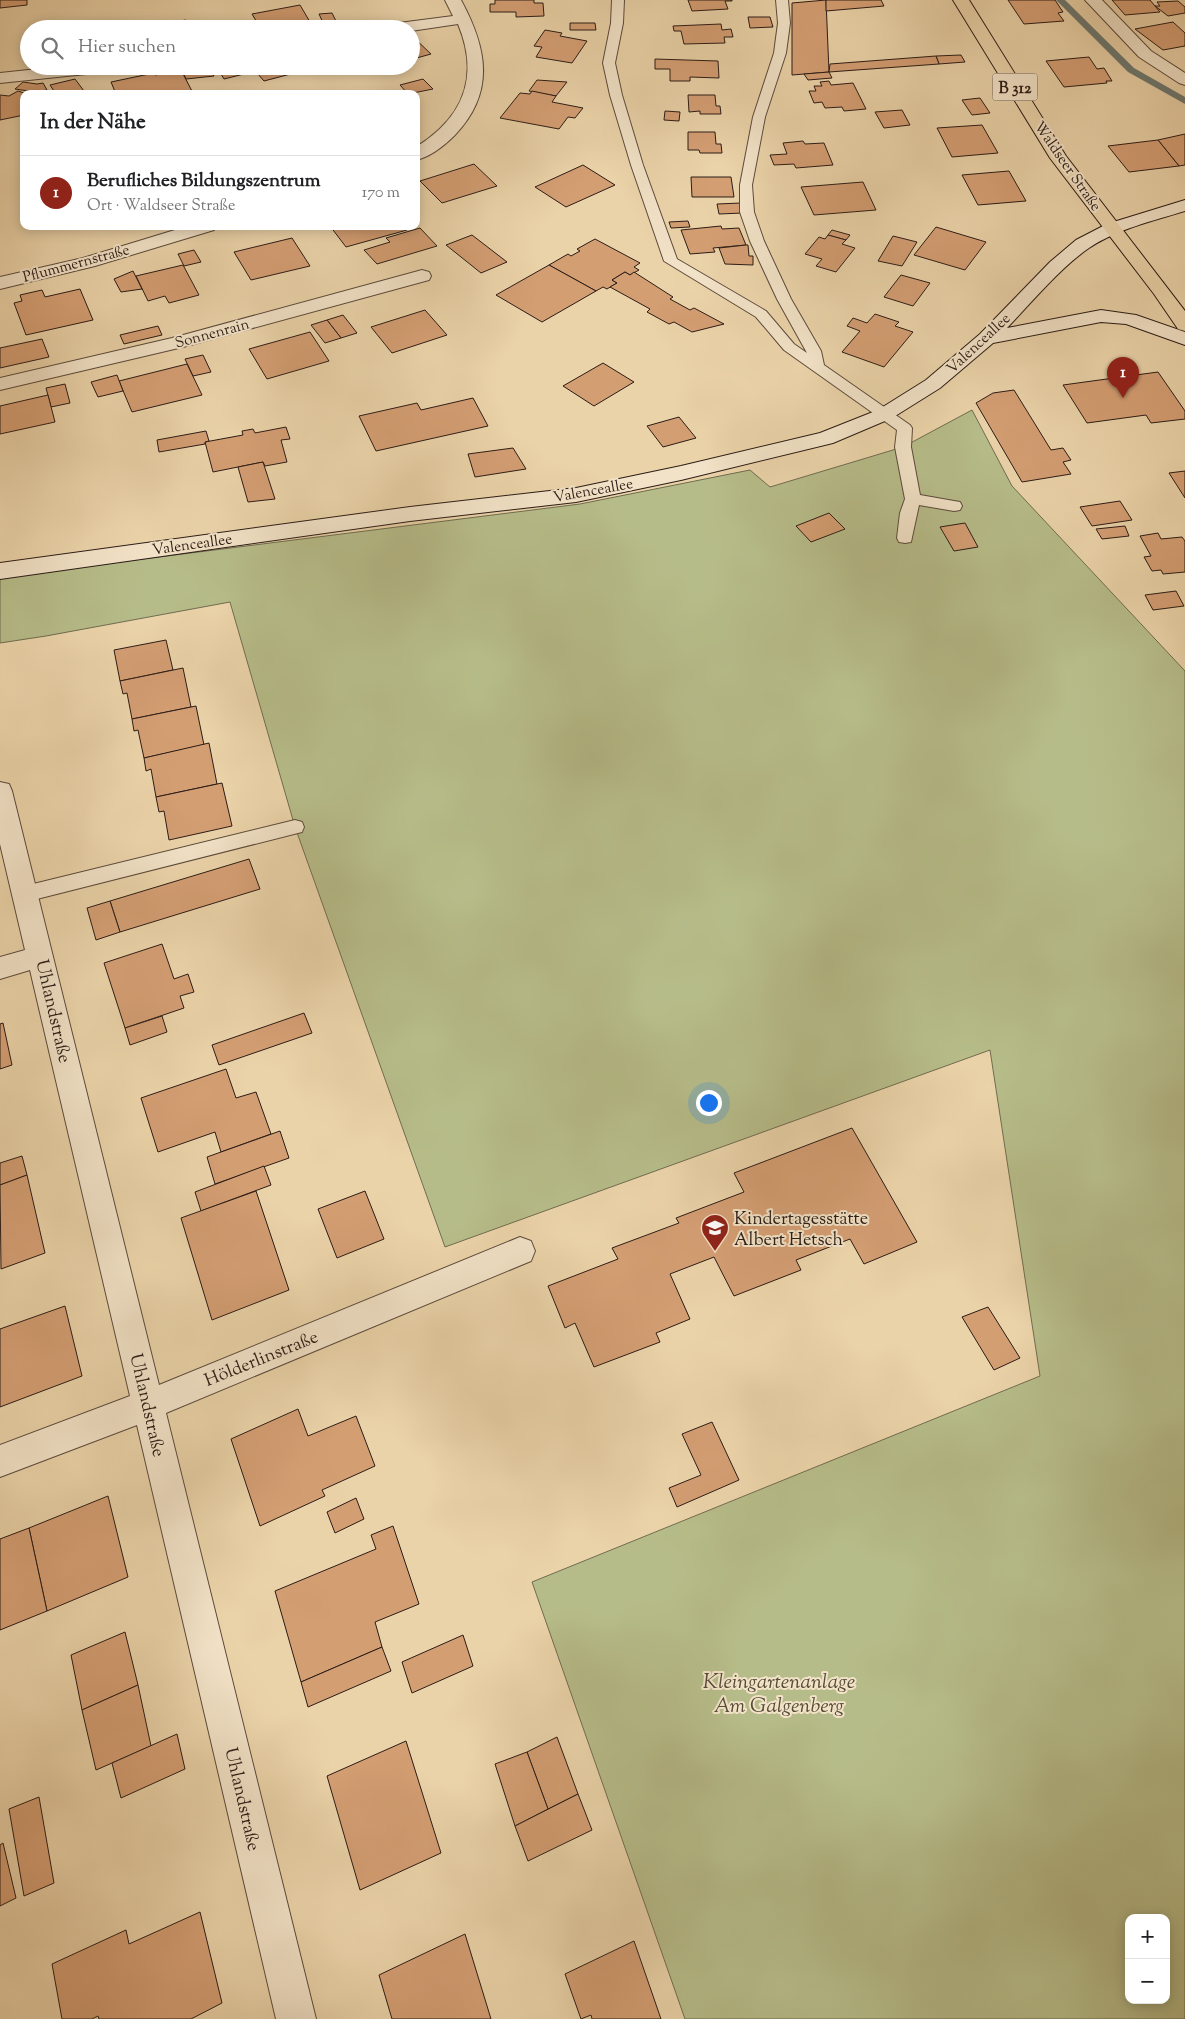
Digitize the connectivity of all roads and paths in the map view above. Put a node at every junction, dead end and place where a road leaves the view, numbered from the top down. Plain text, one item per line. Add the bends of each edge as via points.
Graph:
1 (453, 0) edge
2 (618, 0) edge
3 (782, 0) edge
4 (961, 0) edge
5 (1093, 0) edge
6 (463, 19) junction
7 (420, 25) edge
8 (29, 75) edge
9 (0, 78) edge
10 (1185, 80) edge
11 (420, 152) edge
12 (1185, 205) edge
13 (1113, 228) junction
14 (195, 230) edge
15 (422, 276) dead end
16 (0, 283) edge
17 (1185, 325) edge
18 (987, 338) junction
19 (1185, 339) edge
20 (817, 367) junction
21 (0, 384) edge
22 (884, 414) junction
23 (913, 499) junction
24 (954, 506) dead end
25 (904, 538) dead end
26 (0, 570) edge
27 (0, 791) edge
28 (295, 827) dead end
29 (25, 894) junction
30 (41, 956) junction
31 (0, 968) edge
32 (520, 1251) dead end
33 (148, 1405) junction
34 (0, 1461) edge
35 (296, 2019) edge

1 - 6 street
2 - 20 lane via 609,63 637,165 672,262 761,314 789,347
3 - 20 lane via 784,23 780,53 759,117 746,185 747,212 784,299 814,351
4 - 13 main road, Waldseer Straße / B 312 via 1060,158
5 - 10 street via 1145,54
6 - 7 street
6 - 11 street via 473,47 472,94 457,123 444,137
8 - 9 street
12 - 13 street, Valenceallee
13 - 17 main road, Waldseer Straße / B 312
13 - 18 street, Valenceallee via 1082,244
14 - 16 street, Pflummernstraße via 88,262
15 - 21 street, Sonnenrain via 176,343
18 - 19 street via 1101,316 1130,320
18 - 22 street, Valenceallee via 933,384
20 - 22 lane
22 - 23 lane via 905,428 903,447
22 - 26 street, Valenceallee via 826,438 576,495 410,514
23 - 24 lane
23 - 25 lane
27 - 29 street, Uhlandstraße
28 - 29 lane
29 - 30 street, Uhlandstraße
30 - 31 street
30 - 33 street, Uhlandstraße
32 - 33 street, Hölderlinstraße
33 - 34 street, Hölderlinstraße
33 - 35 street, Uhlandstraße

